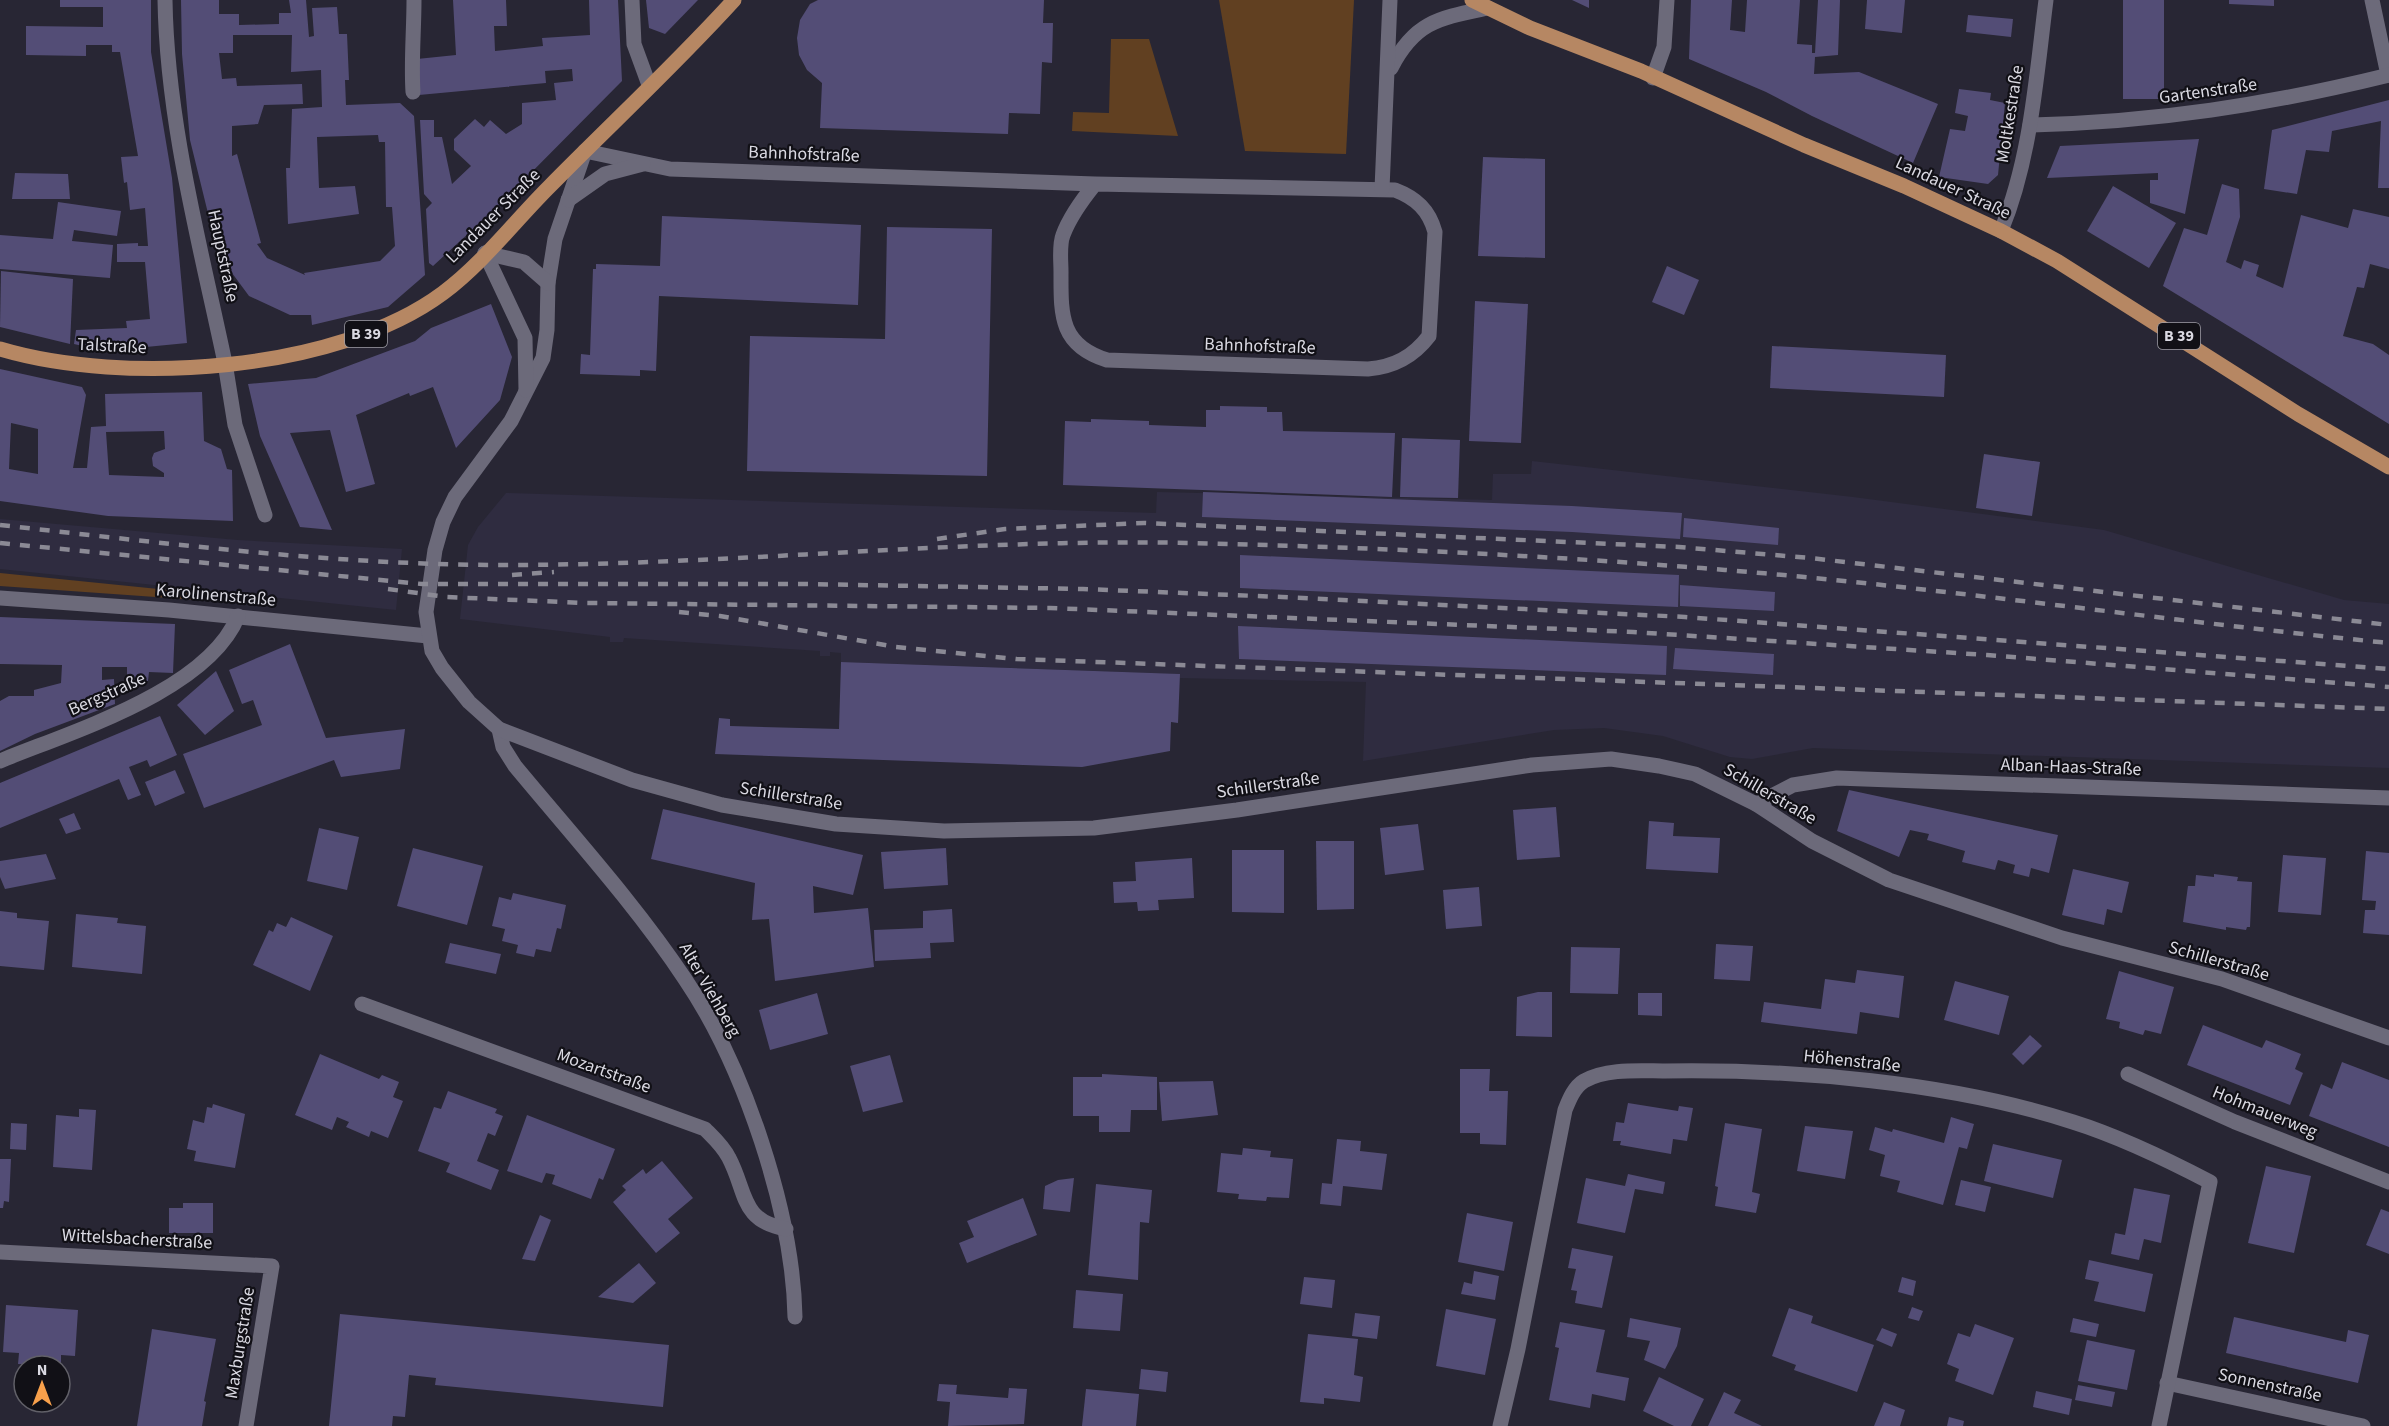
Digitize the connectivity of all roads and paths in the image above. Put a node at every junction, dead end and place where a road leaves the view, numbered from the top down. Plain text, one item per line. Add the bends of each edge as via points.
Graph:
1 (165, 0) edge
2 (414, 0) edge
3 (632, 0) edge
4 (734, 0) edge
5 (1390, 0) edge
6 (1472, 0) edge
7 (1667, 0) edge
8 (2046, 0) edge
9 (2372, 0) edge
10 (1488, 8) junction
11 (1388, 73) junction
12 (2388, 75) edge
13 (1653, 78) junction
14 (649, 85) junction
15 (413, 92) dead end
16 (2030, 125) junction
17 (585, 151) junction
18 (643, 164) junction
19 (1095, 184) junction
20 (1382, 189) junction
21 (568, 200) junction
22 (2001, 231) junction
23 (485, 253) junction
24 (548, 283) junction
25 (0, 349) edge
26 (225, 363) junction
27 (526, 396) junction
28 (2389, 467) edge
29 (265, 514) dead end
30 (0, 598) edge
31 (238, 616) junction
32 (428, 636) junction
33 (499, 729) junction
34 (0, 760) edge
35 (2389, 798) edge
36 (1756, 804) junction
37 (362, 1004) dead end
38 (2389, 1038) edge
39 (2128, 1074) dead end
40 (2389, 1182) edge
41 (786, 1229) junction
42 (0, 1252) edge
43 (272, 1266) joint
44 (795, 1317) dead end
45 (2167, 1383) junction
46 (246, 1426) edge
47 (1500, 1426) edge
48 (2159, 1426) edge
49 (2363, 1426) edge

1 - 26 street, Hauptstraße via 172,108
2 - 15 street
3 - 14 street via 634,44
4 - 14 main road, Landauer Straße / B 39
5 - 11 street
6 - 10 main road, Landauer Straße / B 39
7 - 13 street via 1664,47
8 - 16 street, Moltkestraße
9 - 12 street
10 - 11 street via 1448,17 1420,29 1400,50
10 - 13 main road, Landauer Straße / B 39
11 - 20 street
12 - 16 street, Gartenstraße via 2232,109
13 - 22 main road, Landauer Straße / B 39
14 - 17 main road, Landauer Straße / B 39
16 - 22 street, Moltkestraße via 2020,180
17 - 18 street, Bahnhofstraße
17 - 21 street, Schillerstraße
17 - 23 main road, Landauer Straße / B 39
18 - 19 street, Bahnhofstraße via 670,169
18 - 21 street via 605,174
19 - 20 street, Bahnhofstraße
19 - 20 street, Bahnhofstraße via 1076,208 1062,238 1061,314 1074,341 1095,356 1107,360 1383,368 1409,357 1429,336 1436,244 1432,221 1418,201 1407,194
21 - 24 street, Schillerstraße via 555,239
22 - 28 main road, Landauer Straße / B 39 via 2057,261
23 - 24 street via 524,262
23 - 26 main road, Landauer Straße / B 39 via 443,293 350,341 320,350
23 - 27 street via 525,338
24 - 27 street, Schillerstraße via 543,358
25 - 26 main road, Talstraße / B 39 via 97,367
26 - 29 street, Hauptstraße via 235,426
27 - 32 street, Schillerstraße via 455,497 443,522 426,612
30 - 31 street, Karolinenstraße
31 - 32 street, Karolinenstraße
31 - 34 street, Bergstraße via 223,644 168,687 137,705
32 - 33 street, Schillerstraße via 442,668 469,702
33 - 36 street, Schillerstraße via 632,780 722,805 836,824 923,830 1094,828 1532,765 1611,759 1695,774
33 - 41 street, Alter Viehberg via 503,747 515,766 687,981 741,1088
35 - 36 street, Alban-Haas-Straße via 1837,778 1793,785
36 - 38 street, Schillerstraße via 1812,841 1888,880 2062,938 2222,980
37 - 41 street, Mozartstraße via 705,1129 730,1158 750,1211 762,1222
39 - 40 street, Hohmauerweg via 2235,1122
41 - 44 street, Alter Viehberg via 794,1276
42 - 43 street, Wittelsbacherstraße
43 - 46 street, Maxburgstraße
45 - 47 street, Höhenstraße via 2210,1182 2118,1138 2018,1107 1904,1086 1789,1074 1710,1070 1621,1072 1583,1081 1565,1110
45 - 48 street, Höhenstraße
45 - 49 street, Sonnenstraße

